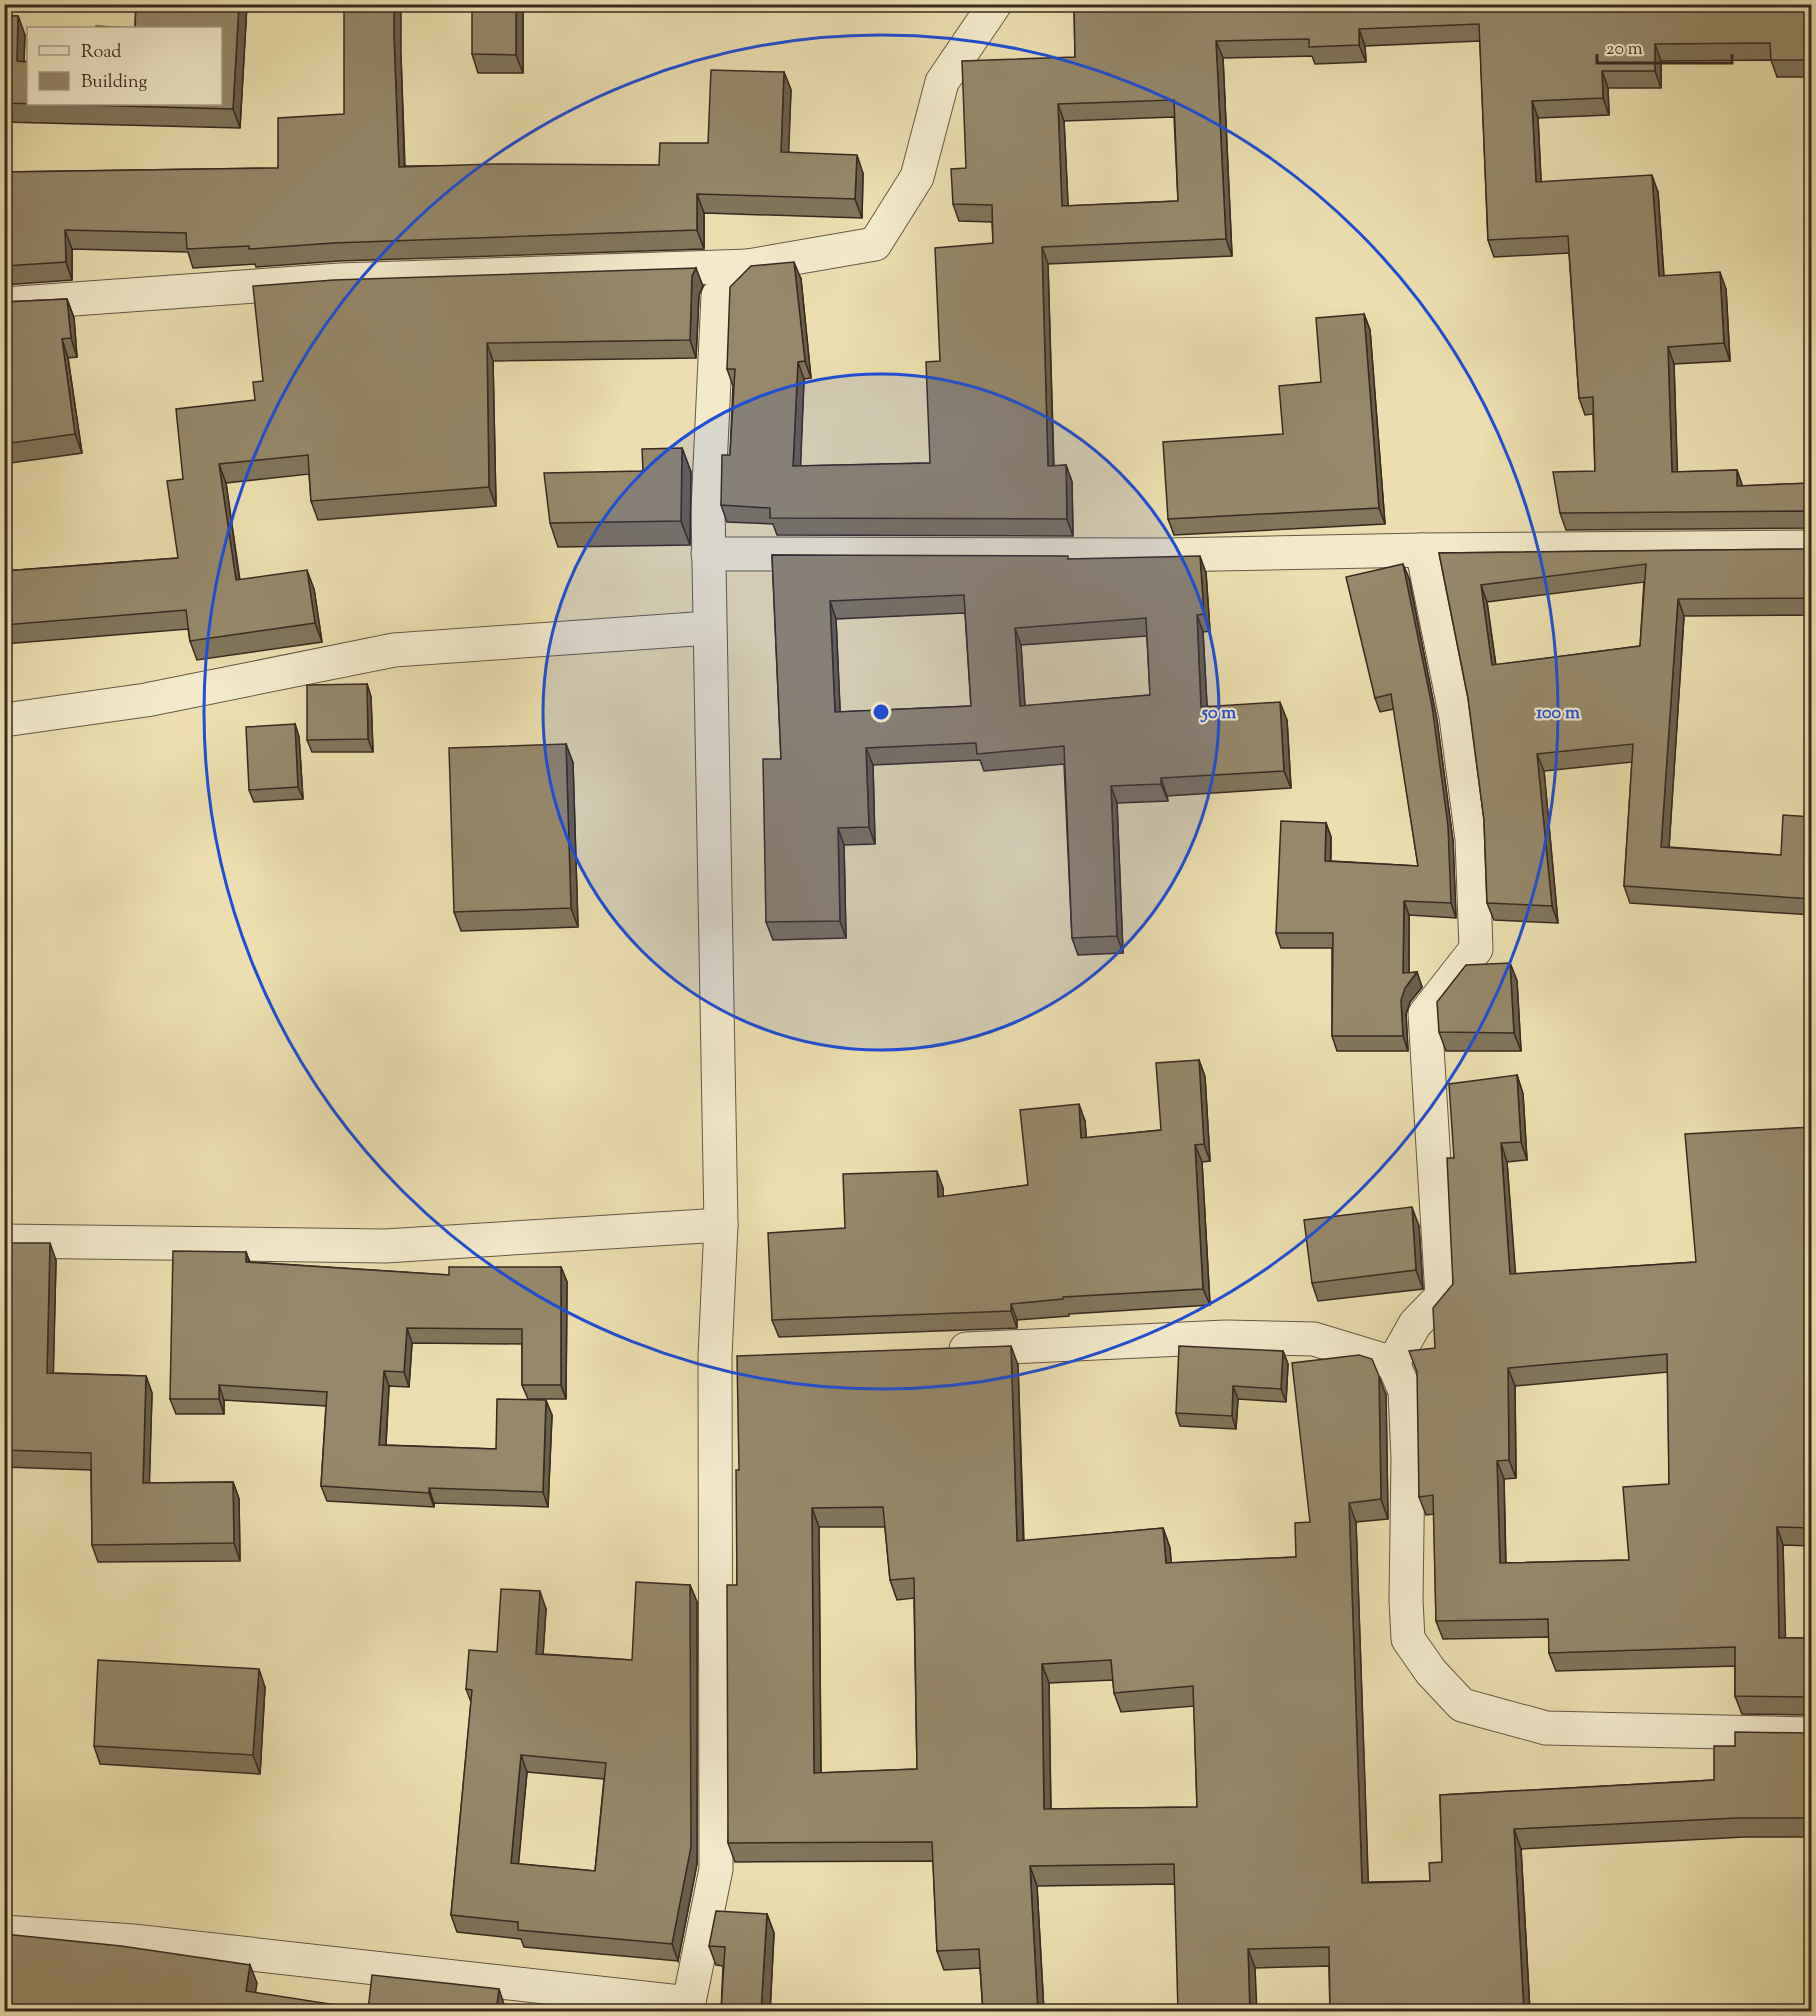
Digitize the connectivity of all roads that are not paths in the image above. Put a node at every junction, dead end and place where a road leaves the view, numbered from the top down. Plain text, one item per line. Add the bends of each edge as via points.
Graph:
1 (995, 4) edge
2 (748, 266) junction
3 (4, 304) edge
4 (1812, 547) edge
5 (1422, 550) junction
6 (708, 554) junction
7 (709, 628) junction
8 (4, 720) edge
9 (721, 1225) junction
10 (4, 1241) edge
11 (932, 1351) edge
12 (750, 1357) edge
13 (715, 1358) junction
14 (1393, 1363) junction
15 (1812, 1734) edge
16 (4, 1932) edge
17 (688, 2007) edge

1 - 2 street via 942,82 917,177 875,244
2 - 3 street via 340,280
2 - 6 street via 718,296
4 - 5 street
5 - 6 street via 1166,555
5 - 14 street via 1456,717 1472,840 1476,949 1425,1014 1442,1296 1415,1324
6 - 7 street
7 - 8 street via 394,650 146,700
7 - 9 street
9 - 10 street via 384,1245
9 - 13 street
11 - 14 street via 1226,1337 1314,1339
12 - 13 street
13 - 17 street via 716,1869
14 - 15 street via 1405,1391 1408,1640 1462,1705 1546,1728
16 - 17 street via 133,1941

